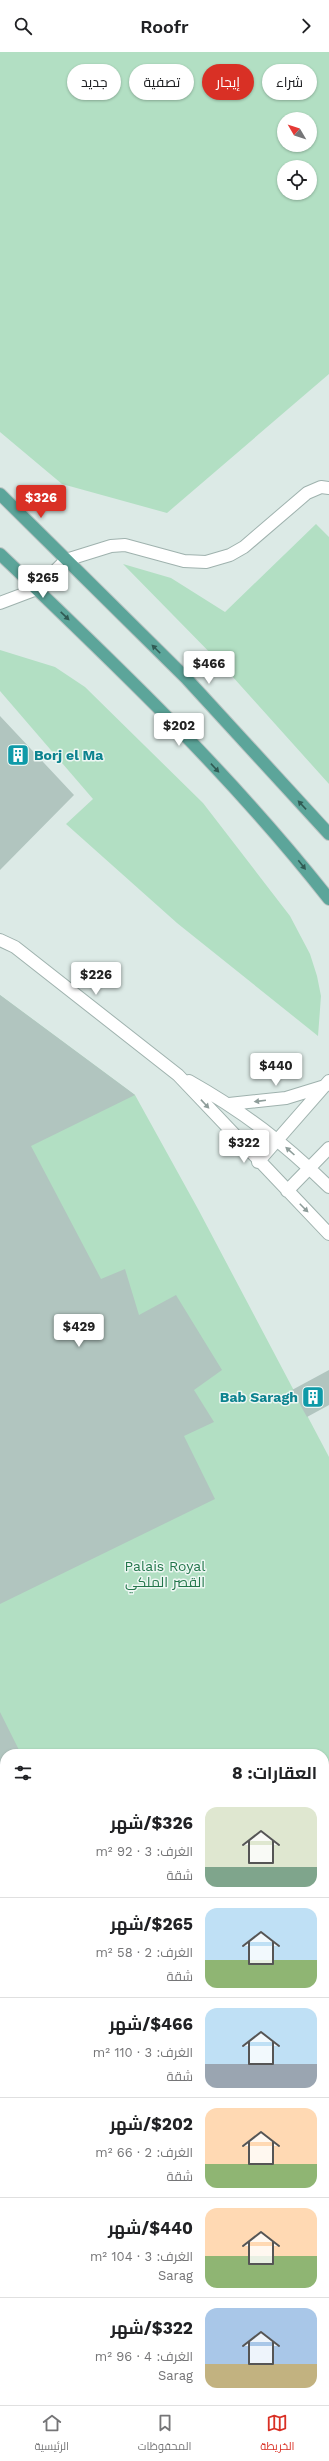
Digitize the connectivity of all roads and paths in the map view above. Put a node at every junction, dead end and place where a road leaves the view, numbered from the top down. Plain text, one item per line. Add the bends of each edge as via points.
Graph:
1 (329, 488) edge
2 (0, 494) edge
3 (0, 554) edge
4 (66, 560) junction
5 (37, 589) junction
6 (0, 603) edge
7 (329, 834) edge
8 (329, 899) edge
9 (0, 940) edge
10 (178, 1075) junction
11 (327, 1084) edge
12 (229, 1104) junction
13 (278, 1140) junction
14 (329, 1148) edge
15 (258, 1162) junction
16 (310, 1168) junction
17 (329, 1187) edge
18 (287, 1191) junction
19 (329, 1234) edge

1 - 4 street via 321,487 307,493 244,547 230,555 206,562 163,557 125,544
2 - 4 main road
3 - 5 main road
4 - 5 street
7 -> 4 main road via 186,678
5 - 6 street
5 -> 8 main road via 158,706 292,852
9 - 10 street via 15,947
10 - 12 street
10 -> 15 street
11 -> 12 street via 286,1098
11 - 13 street
12 - 13 street
13 - 15 street
16 -> 13 street
14 - 16 street
15 - 18 street
16 - 17 street
16 - 18 street
18 -> 19 street

